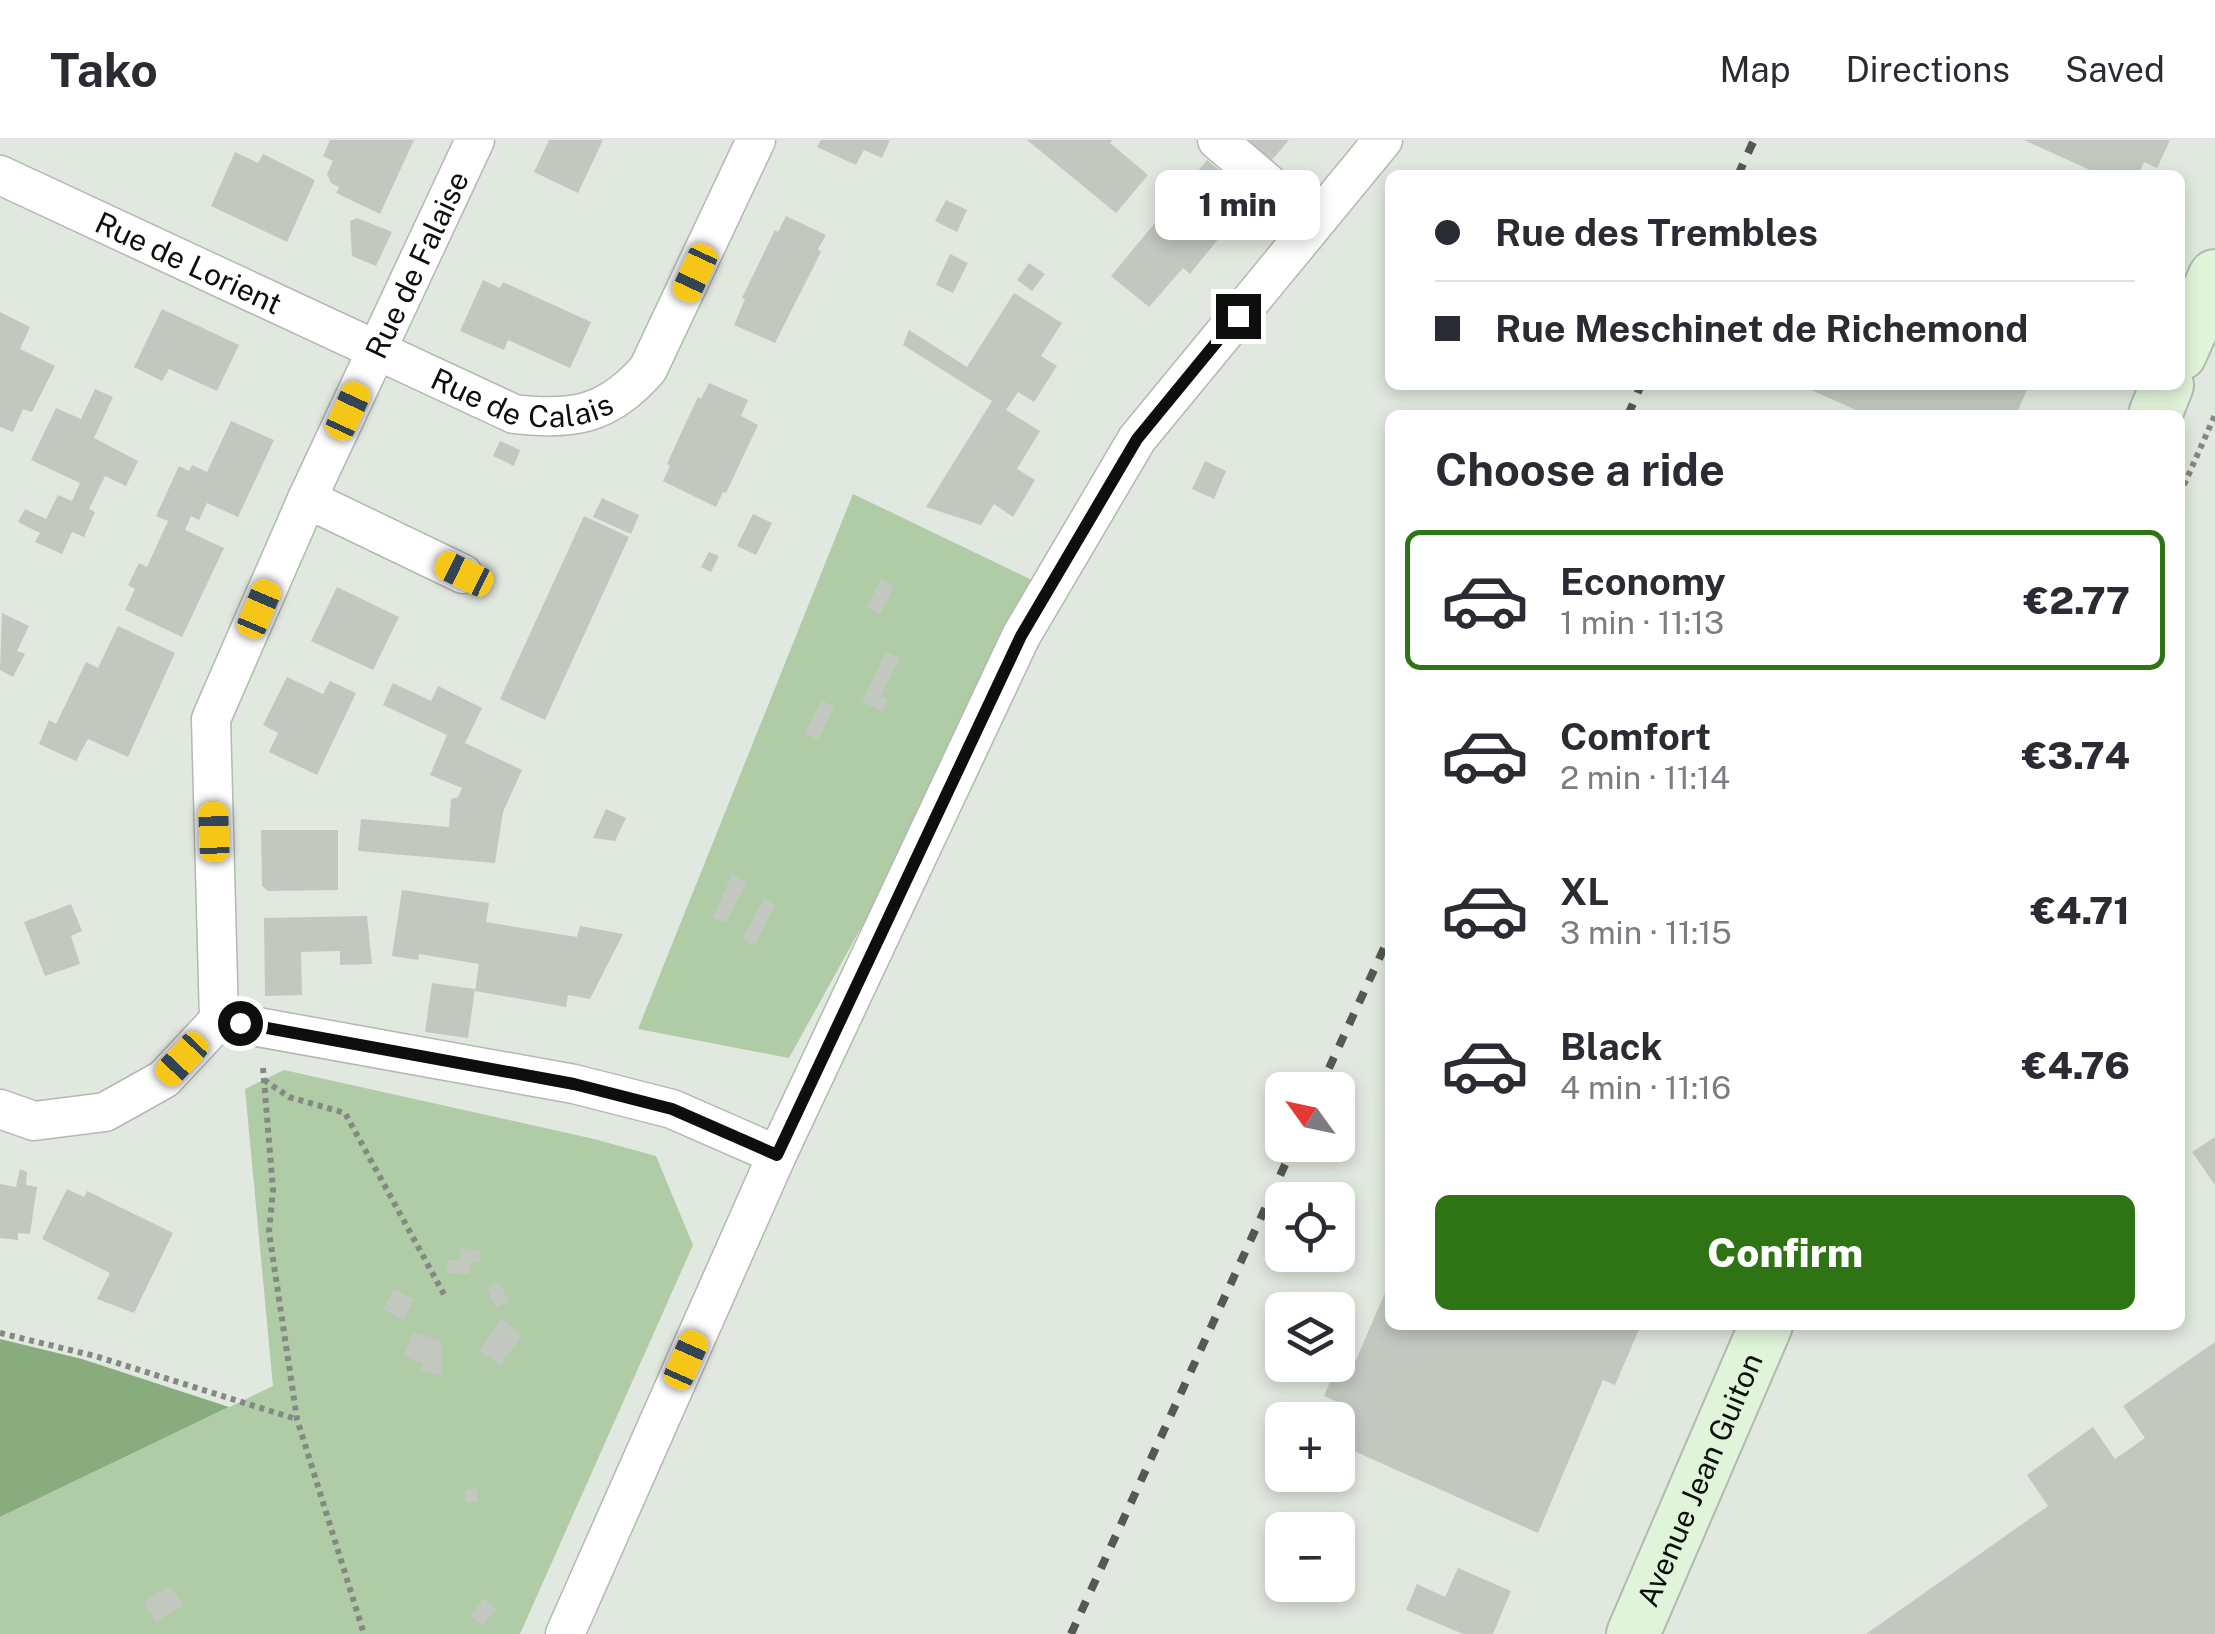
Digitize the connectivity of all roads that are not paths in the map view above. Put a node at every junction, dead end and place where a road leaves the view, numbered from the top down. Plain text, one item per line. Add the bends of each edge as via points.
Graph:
1 (474, 140) edge
2 (756, 140) edge
3 (1216, 140) edge
4 (1382, 140) edge
5 (0, 175) edge
6 (1314, 224) junction
7 (2215, 276) edge
8 (2185, 343) edge
9 (375, 352) junction
10 (307, 499) junction
11 (464, 574) dead end
12 (219, 1020) junction
13 (0, 1108) edge
14 (777, 1155) junction
15 (1764, 1330) edge
16 (565, 1634) edge
17 (1634, 1634) edge

1 - 9 street, Rue de Falaise
2 - 9 street, Rue de Calais via 648,369 607,406 574,416 514,414
3 - 6 street
4 - 6 street
5 - 9 street, Rue de Lorient
6 - 14 street via 1137,439 1021,636
7 - 8 main road
9 - 10 street, Rue de Falaise
10 - 11 street
10 - 12 street, Rue de Falaise via 212,719
12 - 13 street via 164,1079 106,1112 34,1121
12 - 14 street via 574,1084 672,1109
14 - 16 street
15 - 17 main road, Avenue Jean Guiton

